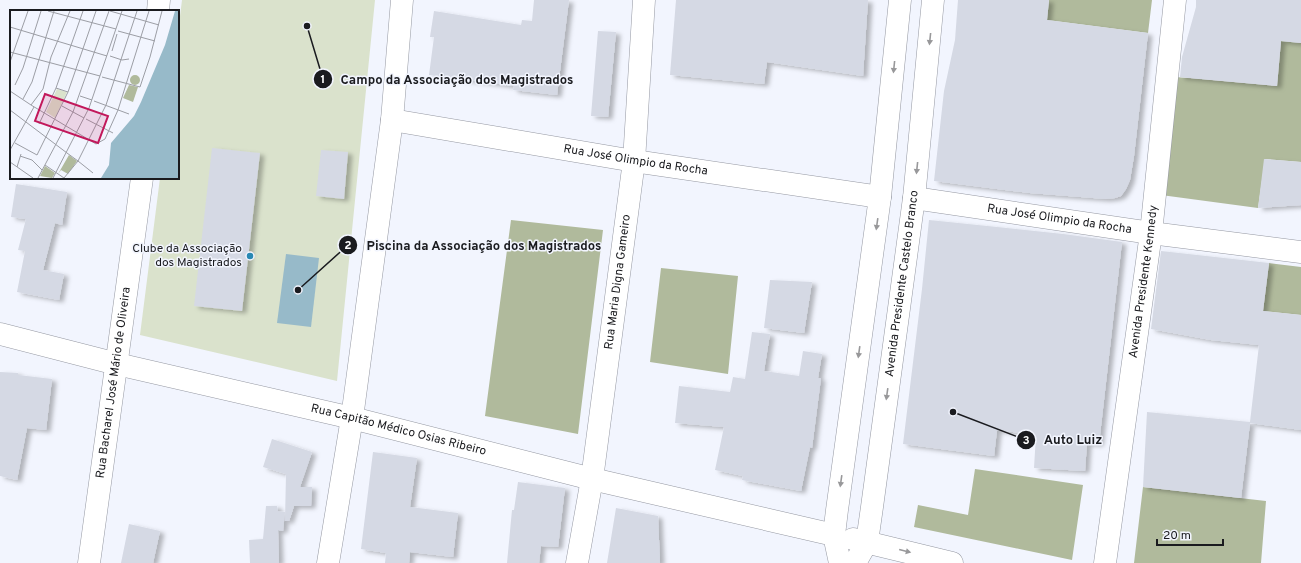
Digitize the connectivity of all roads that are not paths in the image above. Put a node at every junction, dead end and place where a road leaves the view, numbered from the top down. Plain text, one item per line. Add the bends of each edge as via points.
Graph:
1 (160, 0) edge
2 (402, 0) edge
3 (644, 0) edge
4 (900, 0) edge
5 (933, 0) edge
6 (1174, 0) edge
7 (158, 10) edge
8 (392, 120) junction
9 (634, 161) junction
10 (142, 179) edge
11 (880, 197) junction
12 (914, 198) junction
13 (1151, 232) junction
14 (1301, 252) edge
15 (0, 334) edge
16 (117, 364) junction
17 (352, 418) junction
18 (592, 479) junction
19 (837, 510) junction
20 (797, 526) junction
21 (834, 535) junction
22 (867, 542) junction
23 (89, 563) edge
24 (328, 563) edge
25 (577, 563) edge
26 (840, 563) edge
27 (855, 563) edge
28 (952, 563) edge
29 (1105, 563) edge

1 - 7 street
2 - 8 street
3 - 9 street, Rua Maria Digna Gameiro
4 -> 11 street
5 -> 12 street, Avenida Presidente Castelo Branco
6 - 13 street, Avenida Presidente Kennedy
8 - 9 street, Rua José Olimpio da Rocha
8 - 17 street
9 - 11 street, Rua José Olimpio da Rocha
9 - 18 street, Rua Maria Digna Gameiro
10 - 16 street, Rua Bacharel José Mário de Oliveira
11 -> 19 street
12 - 13 street, Rua José Olimpio da Rocha
12 -> 22 street, Avenida Presidente Castelo Branco
13 - 14 street, Rua José Olimpio da Rocha
13 - 29 street, Avenida Presidente Kennedy
15 - 16 street, Rua Capitão Médico Osias Ribeiro
16 - 17 street, Rua Capitão Médico Osias Ribeiro
16 - 23 street, Rua Bacharel José Mário de Oliveira
17 - 18 street, Rua Capitão Médico Osias Ribeiro
17 - 24 street
18 - 20 street, Rua Capitão Médico Osias Ribeiro
18 - 25 street, Rua Maria Digna Gameiro
19 - 20 street, Rua Capitão Médico Osias Ribeiro via 823,521
19 - 21 street
20 - 21 street, Rua Capitão Médico Osias Ribeiro
21 - 22 street, Rua Capitão Médico Osias Ribeiro
21 - 26 street
22 - 27 street, Avenida Presidente Castelo Branco
22 -> 28 street, Rua Capitão Médico Osias Ribeiro

